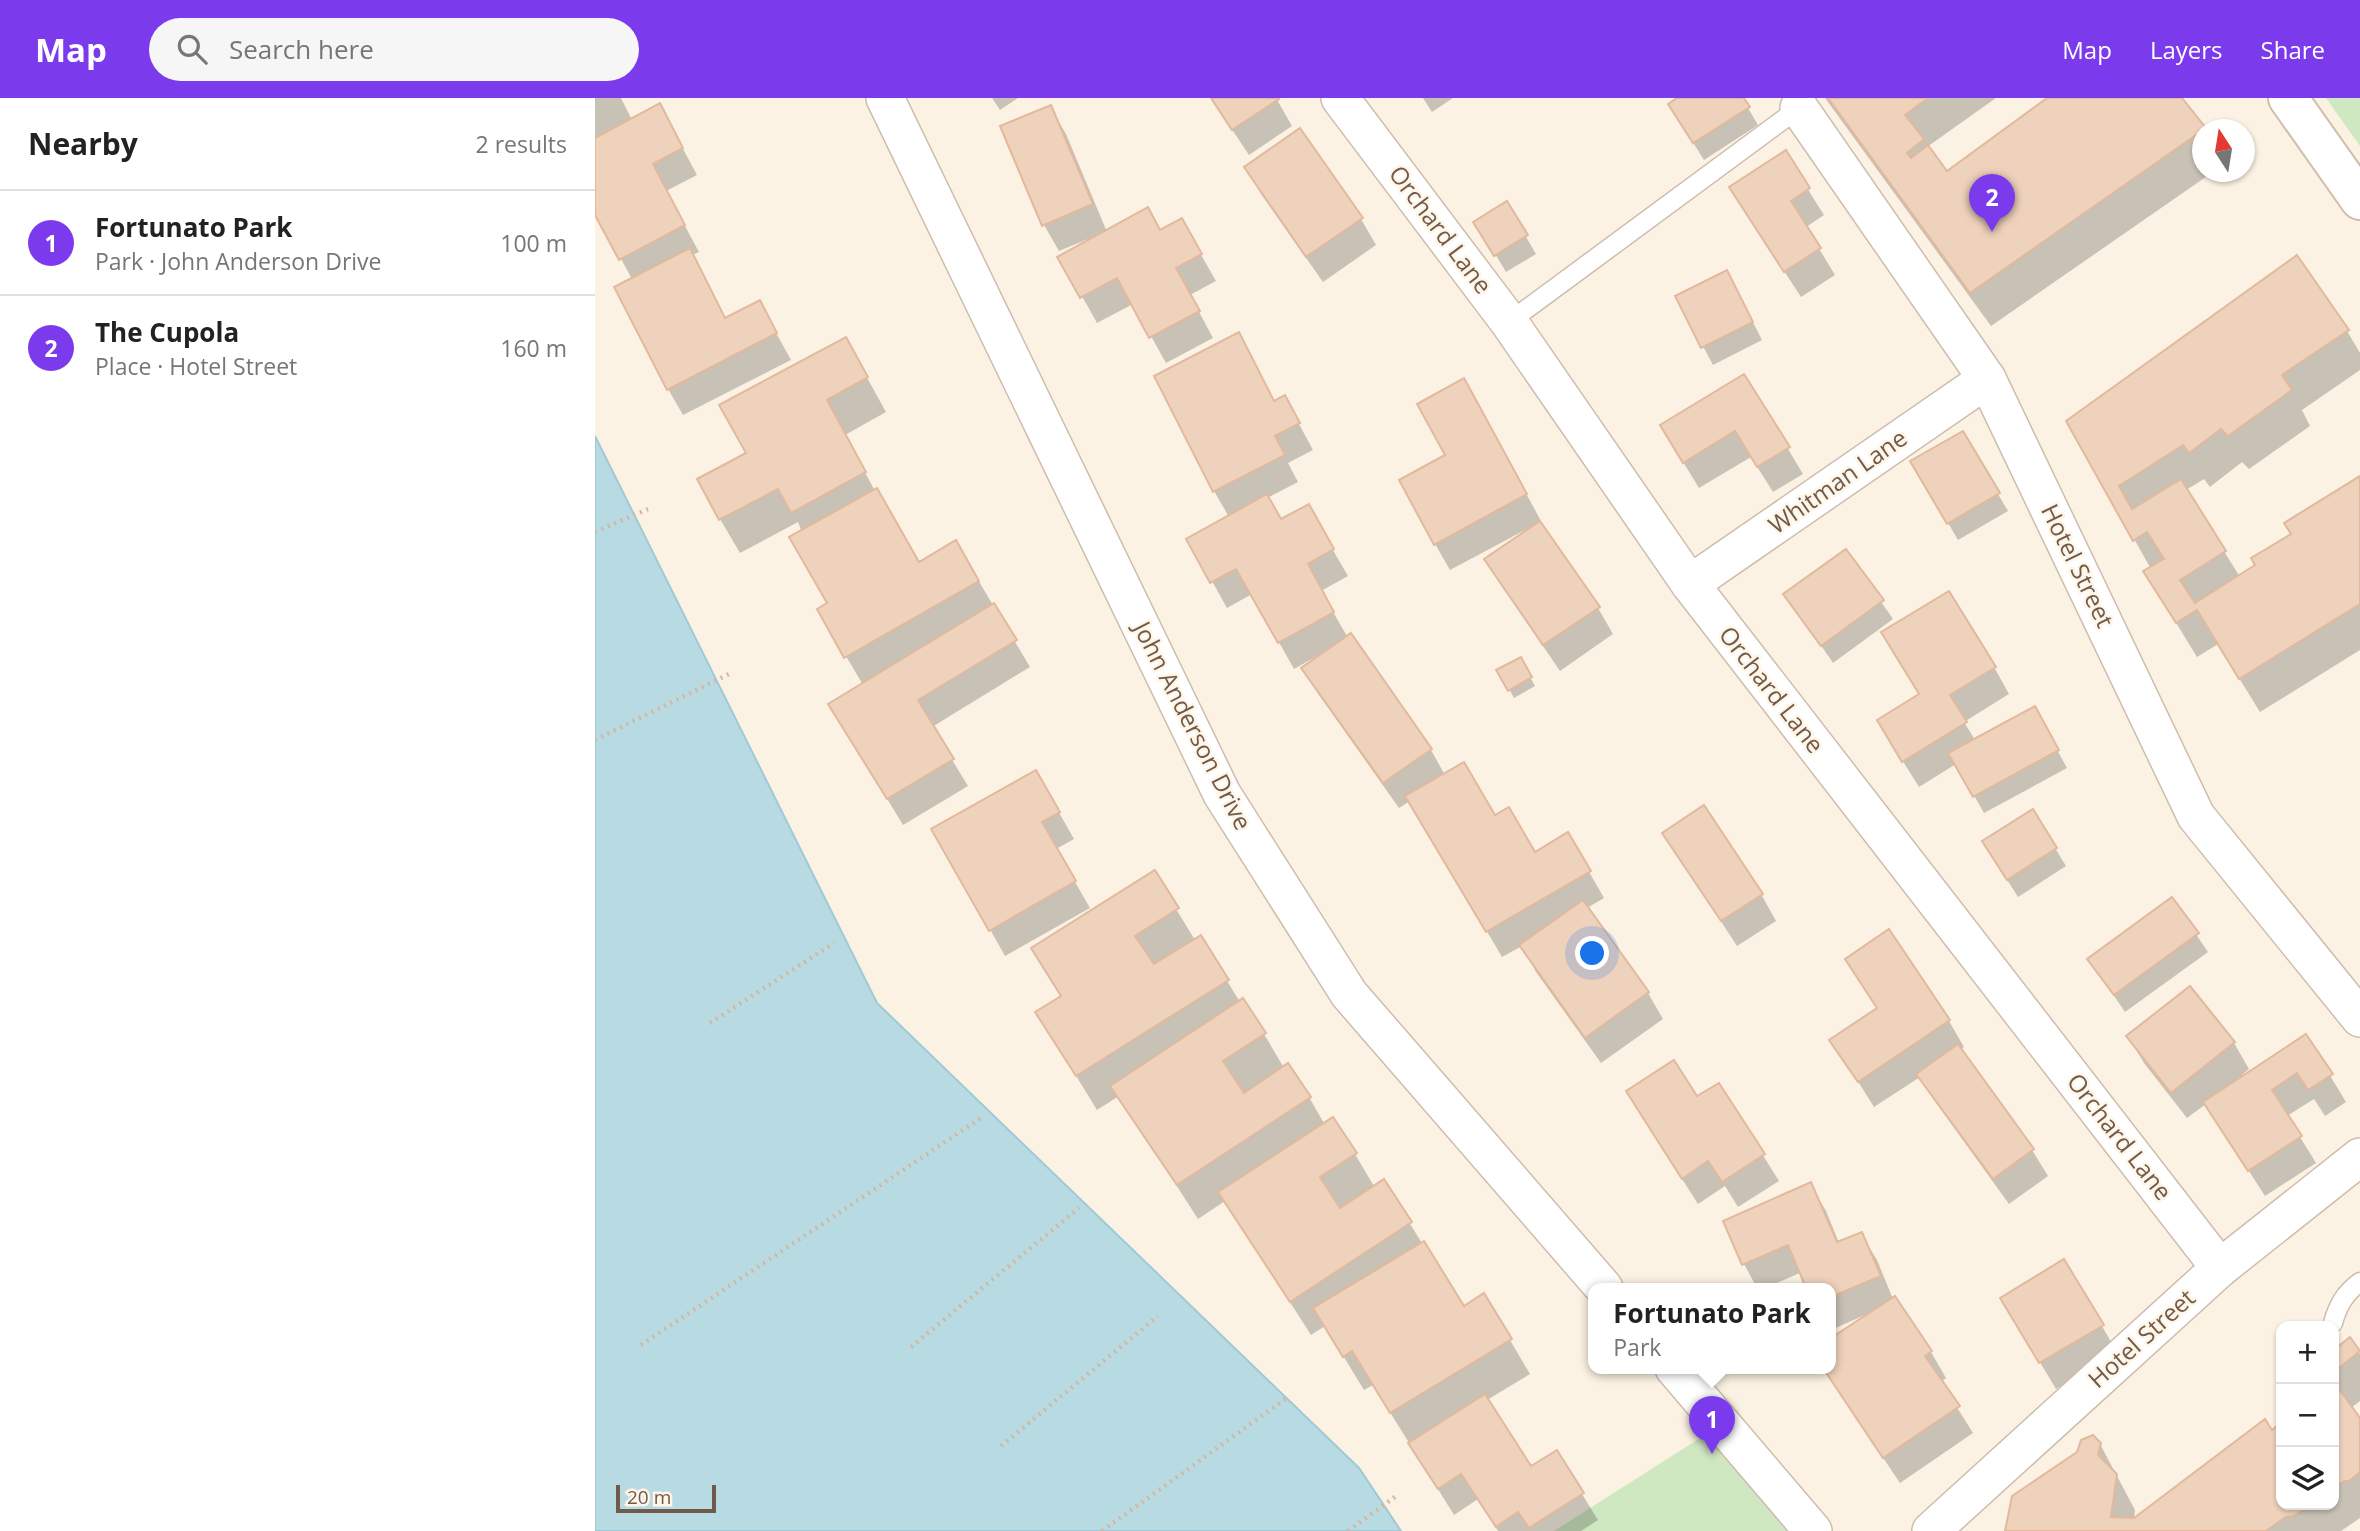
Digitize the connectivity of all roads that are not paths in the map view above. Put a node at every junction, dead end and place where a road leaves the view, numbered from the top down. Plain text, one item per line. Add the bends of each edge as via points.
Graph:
1 (885, 98) edge
2 (1340, 98) edge
3 (2288, 98) edge
4 (1799, 108) joint
5 (2360, 200) edge
6 (1509, 322) junction
7 (1987, 379) junction
8 (1690, 584) junction
9 (2360, 1018) edge
10 (2360, 1157) edge
11 (2220, 1268) junction
12 (2360, 1282) edge
13 (1600, 1283) edge
14 (2334, 1321) edge
15 (1679, 1374) edge
16 (1813, 1531) edge
17 (1931, 1531) edge

1 - 13 street, John Anderson Drive via 1222,794 1349,995
2 - 6 street, Orchard Lane
3 - 5 street
4 - 6 lane
4 - 7 street, Hotel Street
6 - 8 street, Orchard Lane
7 - 8 street, Whitman Lane
7 - 9 street, Hotel Street via 2196,816
8 - 11 street, Orchard Lane
10 - 11 street, Hotel Street
11 - 17 street, Hotel Street
12 - 14 lane via 2337,1307
15 - 16 street

